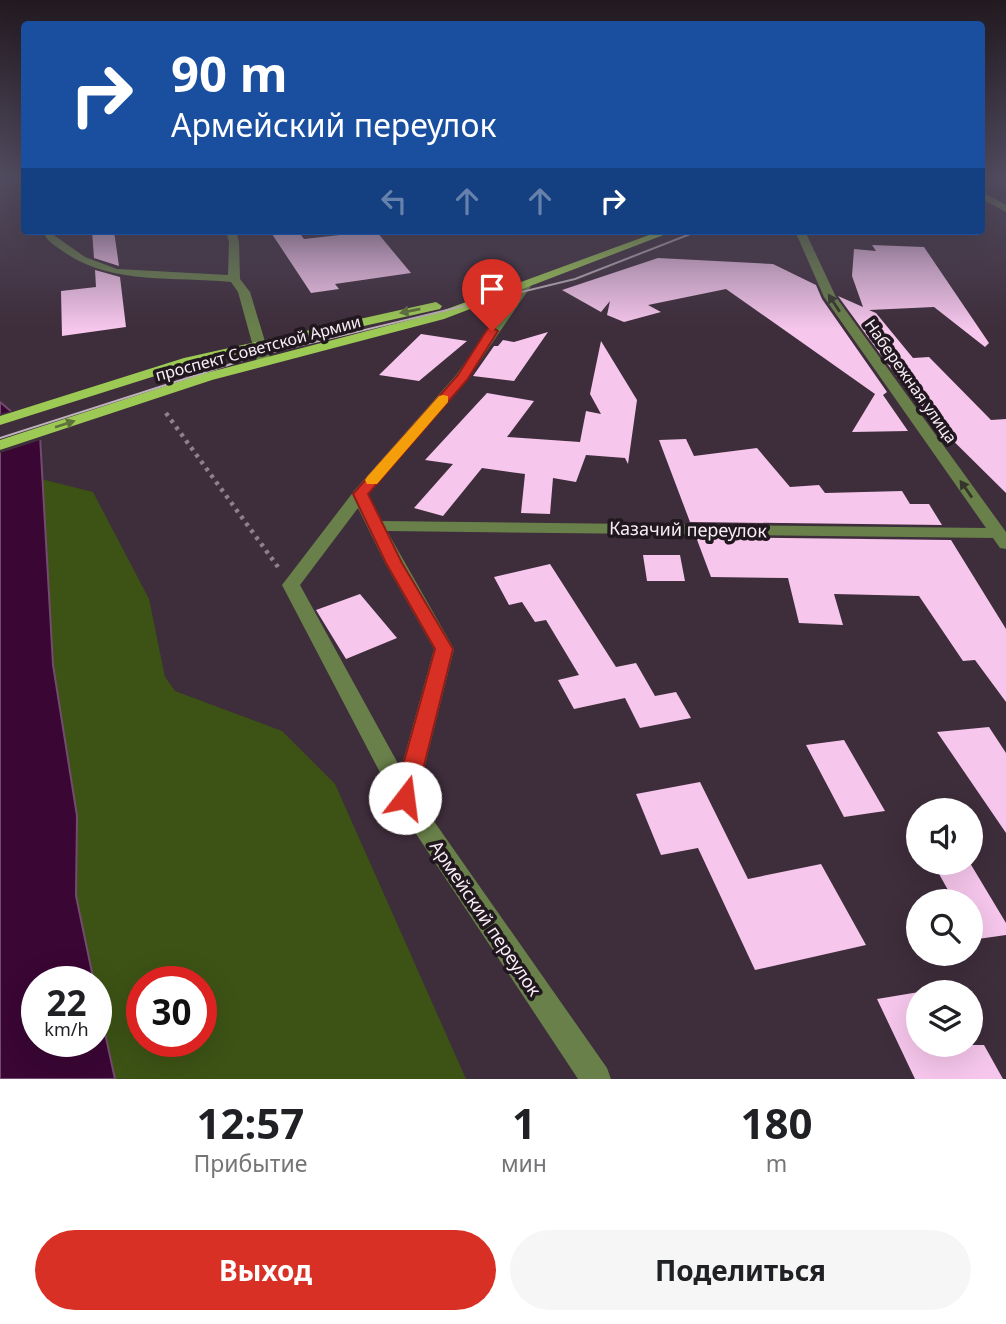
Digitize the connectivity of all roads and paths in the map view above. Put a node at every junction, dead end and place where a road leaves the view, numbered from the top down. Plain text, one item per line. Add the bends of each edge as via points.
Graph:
1 (49, 235) edge
2 (232, 235) edge
3 (659, 235) edge
4 (802, 235) edge
5 (233, 279) junction
6 (525, 286) junction
7 (258, 344) junction
8 (264, 361) junction
9 (177, 409) dead end
10 (0, 421) edge
11 (0, 445) edge
12 (360, 494) junction
13 (378, 526) junction
14 (1002, 538) edge
15 (291, 585) junction
16 (405, 798) junction
17 (596, 1079) edge

1 - 5 street via 80,259 115,272
2 - 5 street
3 - 6 main road, проспект Советской Армии
14 -> 4 street, Набережная улица via 830,297
5 - 7 street via 244,292
6 -> 7 main road, проспект Советской Армии
6 - 8 main road, проспект Советской Армии via 440,316
6 - 12 street via 462,377
7 - 8 street
7 - 10 main road, проспект Советской Армии
11 -> 8 main road, проспект Советской Армии
9 - 15 path via 166,413
12 - 13 street
12 - 15 street
13 - 14 street, Казачий переулок
13 - 16 street via 444,649
15 - 16 street, Армейский переулок
16 - 17 street, Армейский переулок

